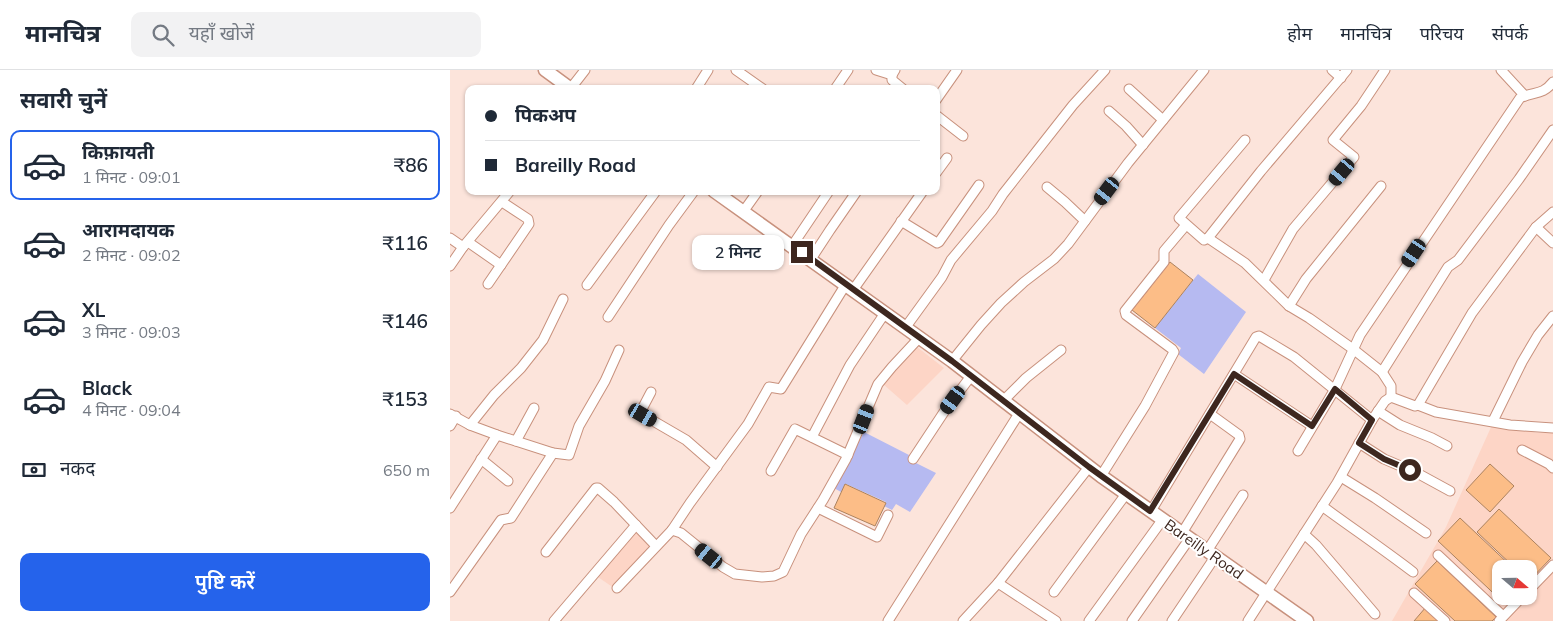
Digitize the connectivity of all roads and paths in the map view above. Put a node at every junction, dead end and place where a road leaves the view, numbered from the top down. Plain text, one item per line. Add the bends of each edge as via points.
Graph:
1 (544, 70) edge
2 (585, 70) edge
3 (708, 70) edge
4 (736, 70) edge
5 (848, 70) edge
6 (876, 70) edge
7 (957, 70) edge
8 (1105, 70) edge
9 (1204, 70) edge
10 (1332, 70) edge
11 (1347, 70) edge
12 (1385, 70) edge
13 (1501, 70) edge
14 (894, 73) edge
15 (1341, 78) junction
16 (1553, 82) edge
17 (565, 85) edge
18 (574, 85) edge
19 (699, 85) edge
20 (757, 85) edge
21 (838, 85) edge
22 (898, 85) edge
23 (1128, 89) dead end
24 (940, 94) edge
25 (1525, 96) junction
26 (1109, 111) dead end
27 (940, 118) edge
28 (1163, 120) junction
29 (1553, 130) edge
30 (963, 136) dead end
31 (1245, 140) dead end
32 (1143, 145) junction
33 (947, 158) dead end
34 (940, 168) edge
35 (980, 185) dead end
36 (1381, 186) dead end
37 (1046, 187) dead end
38 (507, 195) edge
39 (653, 195) edge
40 (691, 195) edge
41 (720, 195) edge
42 (755, 195) edge
43 (826, 195) edge
44 (854, 195) edge
45 (920, 195) edge
46 (502, 202) junction
47 (743, 212) junction
48 (1553, 212) edge
49 (901, 221) junction
50 (1084, 221) junction
51 (1186, 225) junction
52 (1536, 227) junction
53 (450, 238) edge
54 (1208, 238) junction
55 (1553, 243) edge
56 (465, 245) junction
57 (792, 246) junction
58 (811, 259) junction
59 (501, 265) junction
60 (450, 266) edge
61 (1264, 280) junction
62 (488, 284) dead end
63 (587, 286) dead end
64 (849, 287) junction
65 (564, 299) dead end
66 (1289, 306) junction
67 (885, 313) junction
68 (1553, 316) edge
69 (608, 317) dead end
70 (905, 328) junction
71 (919, 338) junction
72 (1354, 349) junction
73 (619, 350) dead end
74 (1061, 350) dead end
75 (952, 361) junction
76 (1382, 372) junction
77 (1234, 374) junction
78 (970, 376) junction
79 (1335, 389) junction
80 (651, 392) dead end
81 (1390, 397) junction
82 (1004, 400) junction
83 (1418, 405) junction
84 (534, 408) dead end
85 (1378, 411) junction
86 (1020, 412) junction
87 (1210, 414) junction
88 (453, 415) edge
89 (1372, 420) junction
90 (1493, 421) junction
91 (470, 425) junction
92 (450, 426) edge
93 (1312, 426) junction
94 (1553, 428) edge
95 (497, 435) junction
96 (812, 437) junction
97 (516, 441) junction
98 (1359, 443) junction
99 (1446, 446) dead end
100 (1522, 450) dead end
101 (1298, 451) dead end
102 (553, 453) junction
103 (848, 455) junction
104 (913, 459) dead end
105 (481, 460) junction
106 (716, 467) junction
107 (1089, 467) junction
108 (1553, 468) edge
109 (771, 472) dead end
110 (1101, 476) junction
111 (1341, 477) junction
112 (508, 481) dead end
113 (1450, 491) dead end
114 (1126, 494) junction
115 (1243, 495) dead end
116 (1322, 506) junction
117 (450, 508) edge
118 (818, 508) junction
119 (1150, 511) junction
120 (888, 515) dead end
121 (1163, 519) junction
122 (636, 525) junction
123 (672, 530) junction
124 (1426, 533) dead end
125 (1304, 534) junction
126 (1186, 536) junction
127 (656, 546) junction
128 (546, 552) dead end
129 (1211, 554) junction
130 (1438, 554) dead end
131 (1553, 565) edge
132 (1413, 572) dead end
133 (1538, 581) edge
134 (998, 583) junction
135 (617, 588) dead end
136 (450, 592) edge
137 (1054, 592) dead end
138 (1266, 593) junction
139 (1414, 593) dead end
140 (1514, 605) edge
141 (1375, 614) dead end
142 (1501, 619) edge
143 (554, 621) edge
144 (888, 621) edge
145 (963, 621) edge
146 (1056, 621) edge
147 (1089, 621) edge
148 (1132, 621) edge
149 (1172, 621) edge
150 (1248, 621) edge
151 (1307, 621) edge
152 (1445, 621) edge

1 - 17 highway
2 - 18 street
3 - 19 street
4 - 20 street
5 - 21 street
6 - 14 street
7 - 24 street
8 - 70 street via 1073,105 951,260
9 - 28 street
10 - 15 street
11 - 15 street
12 - 61 street via 1333,140 1354,157 1293,229
13 - 25 street
14 - 22 street via 892,80
15 - 54 street via 1260,170
16 - 25 street via 1540,93
23 - 28 street
25 - 72 street via 1520,98 1414,253
26 - 32 street
27 - 30 street
28 - 32 street
29 - 76 street via 1458,260 1448,267
31 - 51 street via 1180,217
32 - 50 street
33 - 34 street
35 - 49 street via 937,243
36 - 66 street via 1306,279
37 - 50 street
38 - 46 street
39 - 63 street
40 - 69 street
41 - 47 highway, Bareilly Road
42 - 47 street
43 - 57 street
44 - 58 street
45 - 49 street
46 - 56 street
46 - 59 street via 528,219 529,224
47 - 57 highway, Bareilly Road
48 - 52 street
49 - 64 street
50 - 75 street via 1054,259 1002,303
51 - 54 street via 1204,240
51 - 110 street via 1164,251 1164,262 1125,311 1174,352
52 - 55 street
52 - 83 street via 1472,313
53 - 56 street
54 - 61 street
56 - 59 street
56 - 60 street
57 - 58 highway, Bareilly Road
58 - 64 highway, Bareilly Road
59 - 62 street
61 - 66 street
64 - 67 highway, Bareilly Road
64 - 106 street via 781,389 768,388 748,424
65 - 91 street via 543,340
66 - 72 street
67 - 70 highway, Bareilly Road
67 - 96 street via 850,365
68 - 90 street via 1522,362
70 - 71 highway, Bareilly Road
71 - 75 highway, Bareilly Road
71 - 103 street via 878,384
72 - 76 street
72 - 79 street
73 - 102 street via 605,382 579,426 569,455
74 - 82 street
75 - 78 highway, Bareilly Road
76 - 81 street via 1392,386
77 - 79 street via 1259,336 1294,357
77 - 87 street
77 - 93 street
78 - 82 highway, Bareilly Road
78 - 104 street
79 - 89 street
79 - 93 street
80 - 106 street via 643,415 686,440
81 - 83 street
81 - 85 street
82 - 86 highway, Bareilly Road
83 - 90 street via 1436,412
84 - 97 street
85 - 89 street
85 - 99 street
86 - 107 highway, Bareilly Road
86 - 144 street
87 - 119 street
87 - 126 street via 1240,439
88 - 91 street
88 - 92 street
89 - 98 street
90 - 94 street
91 - 95 street
93 - 101 street
95 - 97 street
95 - 105 street
96 - 103 street
96 - 109 street via 795,429
97 - 102 street
98 - 111 street
98 - 113 street via 1389,462
100 - 108 street
102 - 136 street via 511,518 501,520
103 - 118 street
105 - 112 street
105 - 117 street
106 - 123 street
107 - 110 highway, Bareilly Road
107 - 134 street
110 - 114 highway, Bareilly Road
111 - 116 street
111 - 124 street
114 - 119 highway, Bareilly Road
114 - 137 street
115 - 129 street
116 - 125 street
116 - 132 street
118 - 120 street via 877,536
118 - 123 street via 783,572 774,576 735,574
119 - 121 highway, Bareilly Road
121 - 126 highway, Bareilly Road
121 - 147 street
122 - 127 street
122 - 128 street via 598,488
122 - 143 street
123 - 127 street
125 - 138 street
125 - 141 street
126 - 129 highway, Bareilly Road
126 - 148 street
127 - 135 street
129 - 138 highway, Bareilly Road
129 - 149 street
130 - 142 street
131 - 133 street
134 - 145 street
134 - 146 street
138 - 150 street
138 - 151 highway, Bareilly Road
139 - 152 street
140 - 142 street

